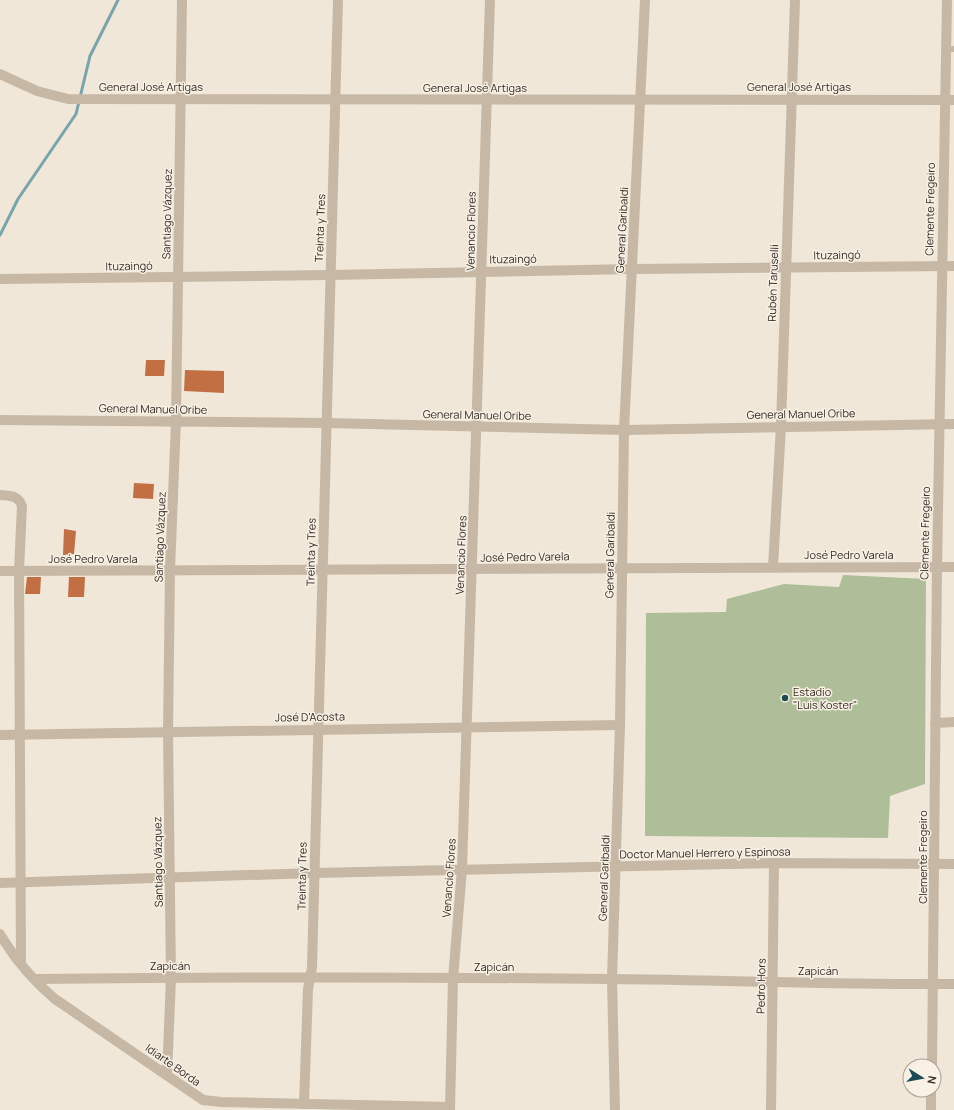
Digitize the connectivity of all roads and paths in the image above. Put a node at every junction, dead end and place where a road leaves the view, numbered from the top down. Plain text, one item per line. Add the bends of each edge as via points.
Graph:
1 (182, 0) edge
2 (338, 0) edge
3 (490, 0) edge
4 (645, 0) edge
5 (795, 0) edge
6 (946, 0) edge
7 (950, 50) edge
8 (0, 74) edge
9 (336, 99) junction
10 (640, 99) junction
11 (791, 99) junction
12 (180, 100) junction
13 (486, 100) junction
14 (949, 100) edge
15 (941, 266) junction
16 (954, 266) edge
17 (785, 268) junction
18 (632, 269) junction
19 (482, 272) junction
20 (331, 275) junction
21 (178, 277) junction
22 (0, 279) edge
23 (0, 420) edge
24 (176, 421) junction
25 (326, 424) junction
26 (939, 424) junction
27 (954, 424) edge
28 (781, 426) junction
29 (476, 427) junction
30 (624, 430) junction
31 (0, 496) edge
32 (773, 567) junction
33 (954, 567) edge
34 (621, 568) junction
35 (937, 568) junction
36 (170, 570) junction
37 (323, 570) junction
38 (473, 570) junction
39 (0, 571) edge
40 (19, 571) junction
41 (954, 722) edge
42 (935, 723) junction
43 (620, 725) junction
44 (467, 727) junction
45 (319, 729) junction
46 (168, 732) junction
47 (0, 734) edge
48 (20, 734) junction
49 (774, 863) junction
50 (954, 864) edge
51 (935, 865) junction
52 (616, 867) junction
53 (462, 869) junction
54 (314, 873) junction
55 (170, 878) junction
56 (21, 882) junction
57 (0, 883) edge
58 (0, 934) edge
59 (21, 963) junction
60 (171, 978) junction
61 (310, 978) junction
62 (453, 979) junction
63 (612, 979) junction
64 (35, 980) junction
65 (774, 983) junction
66 (933, 984) junction
67 (954, 984) edge
68 (932, 1058) edge
69 (167, 1075) junction
70 (931, 1098) edge
71 (304, 1104) junction
72 (377, 1108) edge
73 (450, 1108) edge
74 (615, 1110) edge
75 (771, 1110) edge
76 (931, 1110) edge

1 - 12 street, Santiago Vázquez
2 - 9 street, Treinta y Tres
3 - 13 street, Venancio Flores
4 - 10 street, General Garibaldi
5 - 11 street, Rubén Taruselli
6 - 7 street, Clemente Fregeiro
7 - 14 street, Clemente Fregeiro
8 - 12 street, General José Artigas via 37,91 68,99
9 - 12 street, General José Artigas
9 - 13 street, General José Artigas
9 - 20 street, Treinta y Tres
10 - 11 street, General José Artigas
10 - 13 street, General José Artigas
10 - 18 street, General Garibaldi
11 - 14 street, General José Artigas
11 - 17 street, Rubén Taruselli
12 - 21 street, Santiago Vázquez
13 - 19 street, Venancio Flores
14 - 15 street, Clemente Fregeiro
15 - 16 street, Ituzaingó
15 - 17 street, Ituzaingó
15 - 26 street, Clemente Fregeiro
17 - 18 street, Ituzaingó
17 - 28 street, Rubén Taruselli
18 - 19 street, Ituzaingó
18 - 30 street, General Garibaldi
19 - 20 street, Ituzaingó
19 - 29 street, Venancio Flores
20 - 21 street, Ituzaingó
20 - 25 street, Treinta y Tres
21 - 22 street, Ituzaingó
21 - 24 street, Santiago Vázquez
23 - 24 street, General Manuel Oribe
24 - 25 street, General Manuel Oribe
24 - 36 street, Santiago Vázquez
25 - 29 street, General Manuel Oribe
25 - 37 street, Treinta y Tres
26 - 27 street, General Manuel Oribe
26 - 28 street, General Manuel Oribe
26 - 35 street, Clemente Fregeiro
28 - 30 street, General Manuel Oribe
28 - 32 street, Rubén Taruselli
29 - 30 street, General Manuel Oribe
29 - 38 street, Venancio Flores
30 - 34 street, General Garibaldi
31 - 40 street via 14,496 22,506
32 - 34 street, José Pedro Varela
32 - 35 street, José Pedro Varela
33 - 35 street, José Pedro Varela
34 - 38 street, José Pedro Varela
34 - 43 street, General Garibaldi
35 - 42 street, Clemente Fregeiro
36 - 37 street, José Pedro Varela
36 - 40 street, José Pedro Varela
36 - 46 street, Santiago Vázquez
37 - 38 street, José Pedro Varela
37 - 45 street, Treinta y Tres
38 - 44 street, Venancio Flores
39 - 40 street, José Pedro Varela
40 - 48 street
41 - 42 street
42 - 51 street, Clemente Fregeiro
43 - 44 street, José D'Acosta
43 - 52 street, General Garibaldi
44 - 45 street, José D'Acosta
44 - 53 street, Venancio Flores
45 - 46 street, José D'Acosta
45 - 54 street, Treinta y Tres
46 - 48 street, José D'Acosta
46 - 55 street, Santiago Vázquez
47 - 48 street, José D'Acosta
48 - 56 street
49 - 51 street, Doctor Manuel Herrero y Espinosa
49 - 52 street, Doctor Manuel Herrero y Espinosa
49 - 65 street, Pedro Hors
50 - 51 street, Doctor Manuel Herrero y Espinosa
51 - 66 street, Clemente Fregeiro
52 - 53 street, Doctor Manuel Herrero y Espinosa
52 - 63 street, General Garibaldi
53 - 54 street, Doctor Manuel Herrero y Espinosa
53 - 62 street, Venancio Flores
54 - 55 street, Doctor Manuel Herrero y Espinosa
54 - 61 street, Treinta y Tres
55 - 56 street, Doctor Manuel Herrero y Espinosa
55 - 60 street, Santiago Vázquez
56 - 57 street, Doctor Manuel Herrero y Espinosa
56 - 59 street
58 - 59 street, Idiarte Borda
59 - 64 street, Idiarte Borda
60 - 61 street, Zapicán
60 - 64 street, Zapicán
60 - 69 street, Santiago Vázquez
61 - 62 street, Zapicán
61 - 71 street, Treinta y Tres
62 - 63 street, Zapicán
62 - 73 street, Venancio Flores
63 - 65 street, Zapicán
63 - 74 street, General Garibaldi
64 - 69 street, Idiarte Borda via 55,999
65 - 66 street, Zapicán
65 - 75 street, Pedro Hors
66 - 67 street, Zapicán
66 - 68 street, Clemente Fregeiro
69 - 71 street, Idiarte Borda via 203,1100
70 - 76 street
71 - 72 street, Idiarte Borda
72 - 73 street, Idiarte Borda

